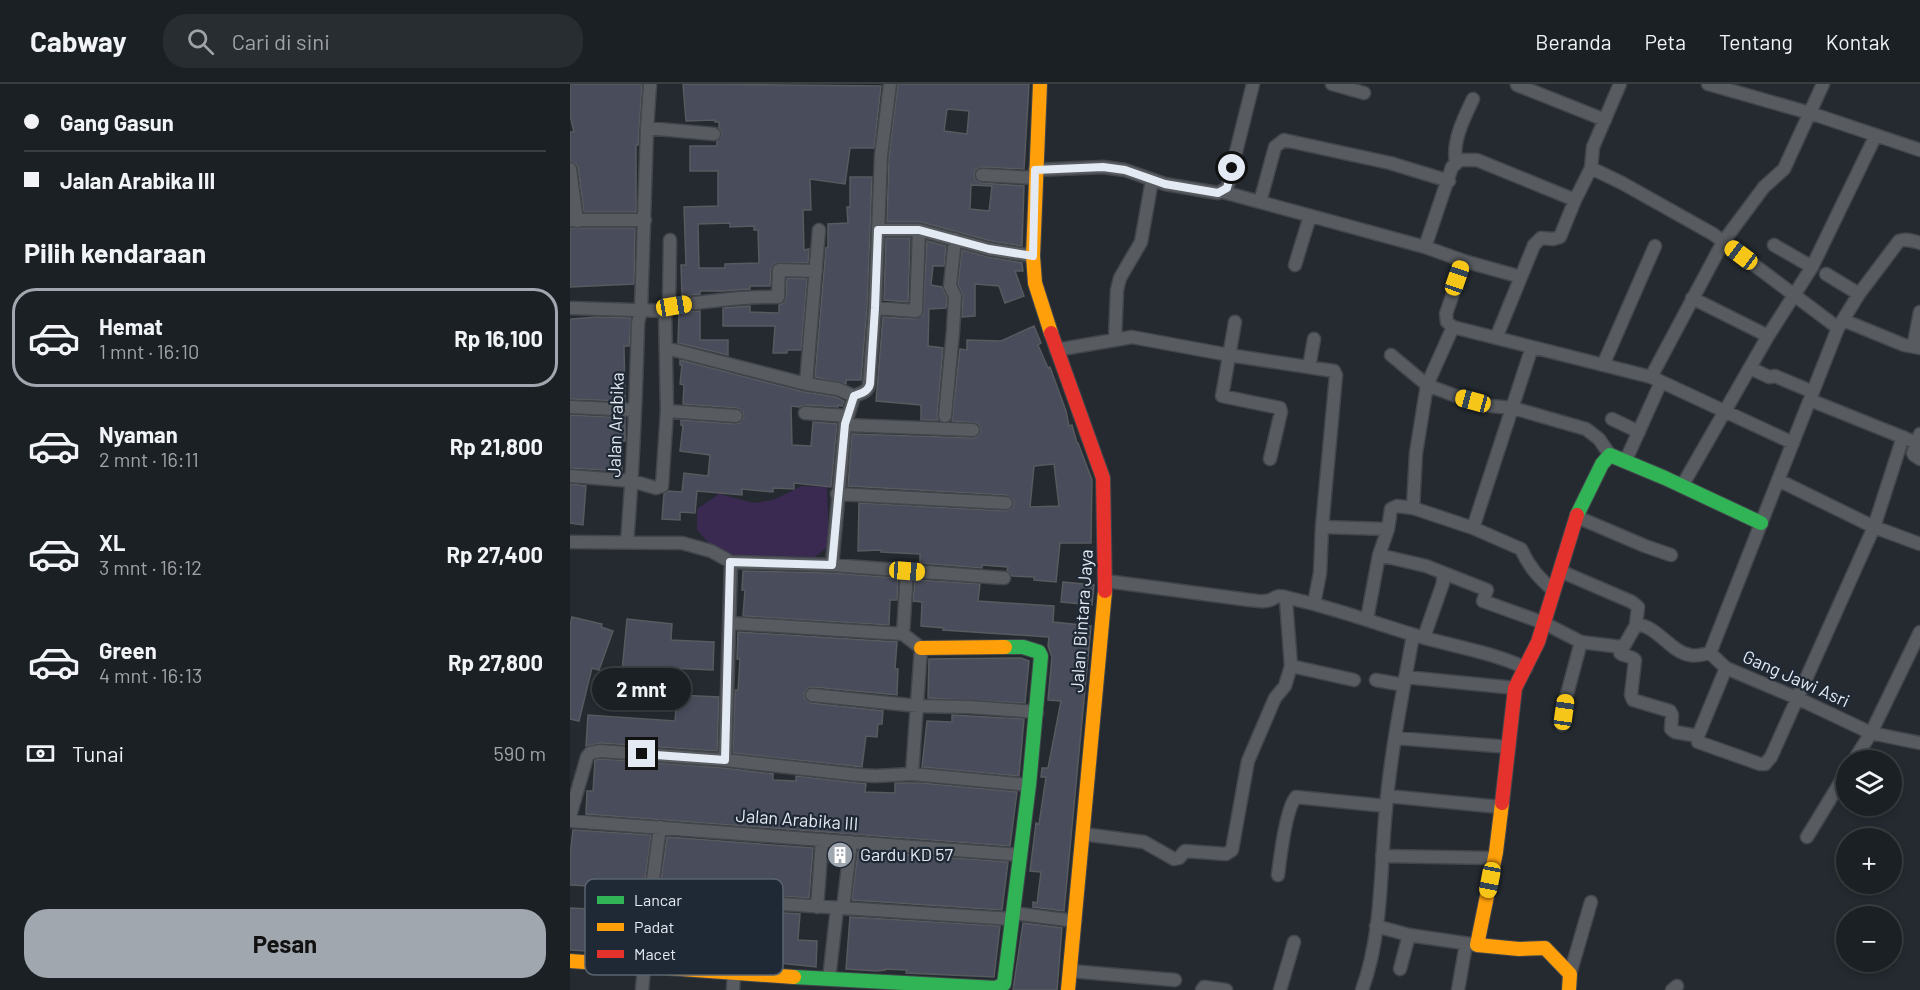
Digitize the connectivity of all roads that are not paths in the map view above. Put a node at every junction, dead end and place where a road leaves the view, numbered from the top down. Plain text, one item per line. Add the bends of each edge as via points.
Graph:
1 (650, 84) edge
2 (890, 84) edge
3 (1040, 84) edge
4 (1252, 84) edge
5 (1332, 84) edge
6 (1620, 84) edge
7 (1708, 84) edge
8 (1823, 84) edge
9 (1516, 85) edge
10 (1364, 93) dead end
11 (1473, 99) dead end
12 (1810, 112) junction
13 (1605, 120) junction
14 (647, 128) junction
15 (714, 134) dead end
16 (1876, 135) junction
17 (1920, 150) edge
18 (1456, 162) junction
19 (1591, 168) junction
20 (570, 169) edge
21 (1035, 174) junction
22 (982, 175) dead end
23 (1152, 180) junction
24 (1449, 181) junction
25 (1223, 192) junction
26 (572, 200) edge
27 (1575, 200) junction
28 (1260, 202) junction
29 (1310, 216) junction
30 (573, 220) edge
31 (645, 220) junction
32 (819, 230) dead end
33 (878, 230) junction
34 (919, 230) junction
35 (955, 239) junction
36 (670, 240) dead end
37 (1722, 242) junction
38 (1920, 243) edge
39 (1774, 245) dead end
40 (1655, 246) dead end
41 (1425, 247) junction
42 (1033, 256) junction
43 (1464, 261) junction
44 (1295, 265) dead end
45 (1812, 267) junction
46 (816, 271) junction
47 (1826, 274) dead end
48 (1521, 277) junction
49 (1859, 294) junction
50 (1796, 296) junction
51 (1692, 298) junction
52 (570, 308) edge
53 (875, 308) junction
54 (667, 309) junction
55 (641, 310) junction
56 (1920, 312) edge
57 (1235, 322) dead end
58 (1841, 324) junction
59 (1453, 327) junction
60 (1768, 336) junction
61 (1496, 338) junction
62 (1314, 339) dead end
63 (1115, 340) junction
64 (1532, 347) junction
65 (1915, 347) edge
66 (666, 348) junction
67 (1056, 350) junction
68 (1229, 355) junction
69 (1391, 355) dead end
70 (1603, 365) junction
71 (1309, 367) junction
72 (1750, 368) junction
73 (1656, 380) junction
74 (806, 384) junction
75 (1427, 385) junction
76 (854, 396) junction
77 (1811, 396) junction
78 (570, 407) edge
79 (1513, 408) junction
80 (634, 410) junction
81 (667, 411) junction
82 (1725, 412) junction
83 (805, 413) dead end
84 (736, 416) dead end
85 (945, 416) dead end
86 (1612, 419) dead end
87 (845, 420) junction
88 (973, 430) dead end
89 (1639, 432) junction
90 (1903, 437) junction
91 (1918, 439) edge
92 (1792, 443) junction
93 (1610, 455) junction
94 (1270, 459) dead end
95 (1920, 459) edge
96 (1625, 462) junction
97 (570, 476) edge
98 (1778, 480) junction
99 (632, 481) junction
100 (1682, 486) junction
101 (837, 494) junction
102 (1006, 503) dead end
103 (1413, 508) junction
104 (1577, 517) junction
105 (1761, 523) junction
106 (1322, 527) junction
107 (1874, 527) junction
108 (1473, 528) junction
109 (1388, 529) junction
110 (570, 542) edge
111 (627, 542) junction
112 (1920, 544) edge
113 (1380, 555) junction
114 (1671, 555) dead end
115 (730, 562) junction
116 (832, 565) junction
117 (907, 571) junction
118 (1560, 571) junction
119 (1443, 573) junction
120 (1004, 578) dead end
121 (1106, 581) junction
122 (1554, 591) junction
123 (1289, 598) junction
124 (1314, 604) junction
125 (1367, 619) junction
126 (730, 623) junction
127 (1544, 623) junction
128 (1636, 626) junction
129 (1920, 633) edge
130 (903, 634) junction
131 (1418, 636) junction
132 (1581, 642) junction
133 (1621, 647) junction
134 (921, 648) junction
135 (1710, 653) junction
136 (1291, 666) junction
137 (1526, 668) junction
138 (1726, 668) junction
139 (1354, 680) dead end
140 (1376, 680) dead end
141 (1404, 681) junction
142 (1515, 688) junction
143 (812, 695) dead end
144 (1797, 698) junction
145 (918, 706) junction
146 (1037, 712) junction
147 (1563, 725) dead end
148 (1871, 733) junction
149 (1698, 736) junction
150 (1396, 738) junction
151 (1920, 742) edge
152 (1509, 747) junction
153 (1860, 750) edge
154 (725, 760) junction
155 (912, 774) junction
156 (1029, 785) junction
157 (1836, 789) edge
158 (1387, 801) junction
159 (1500, 807) junction
160 (570, 816) edge
161 (570, 821) edge
162 (660, 827) junction
163 (1083, 834) junction
164 (1807, 837) dead end
165 (822, 840) junction
166 (851, 842) junction
167 (1021, 855) junction
168 (1382, 856) junction
169 (1494, 858) junction
170 (1278, 875) dead end
171 (653, 879) edge
172 (1591, 902) dead end
173 (783, 905) edge
174 (817, 907) junction
175 (840, 908) junction
176 (1012, 916) junction
177 (1075, 921) junction
178 (1376, 926) junction
179 (1409, 935) junction
180 (1294, 942) dead end
181 (1472, 944) junction
182 (570, 961) edge
183 (585, 962) edge
184 (1400, 969) dead end
185 (1070, 971) junction
186 (1570, 974) junction
187 (643, 975) edge
188 (734, 975) edge
189 (766, 975) edge
190 (829, 979) junction
191 (1169, 983) edge
192 (886, 987) edge
193 (642, 990) edge
194 (733, 990) edge
195 (1068, 990) edge
196 (1202, 990) edge
197 (1226, 990) edge
198 (1280, 990) edge
199 (1363, 990) edge
200 (1458, 990) edge
201 (1569, 990) edge

1 - 14 street, Jalan Arabika
2 - 33 street via 881,156
3 - 21 street, Jalan Bintara Jaya
4 - 25 street
5 - 10 street
6 - 13 street
7 - 12 street
8 - 12 street
9 - 13 street
11 - 18 street via 1457,141
12 - 16 street
12 - 37 street via 1784,169 1764,187
13 - 19 street via 1593,147
14 - 15 street
14 - 31 street, Jalan Arabika
16 - 17 street
16 - 45 street
18 - 24 street
18 - 27 street via 1465,158 1477,160
19 - 27 street
19 - 37 street
20 - 26 street
21 - 22 street
21 - 23 street via 1103,167
21 - 42 street, Jalan Bintara Jaya
23 - 25 street
23 - 63 street via 1141,242 1117,290
24 - 28 street via 1284,140 1275,147
24 - 41 street
25 - 28 street
26 - 30 street
27 - 48 street via 1560,237 1537,240
28 - 29 street
29 - 41 street
29 - 44 street
30 - 31 street
31 - 55 street, Jalan Arabika
32 - 46 street
33 - 34 street
33 - 53 street
34 - 35 street
34 - 53 street via 916,311
35 - 42 street
35 - 85 street via 950,286 955,296
36 - 54 street
37 - 50 street
37 - 51 street
38 - 49 street via 1899,241
39 - 45 street
40 - 70 street
41 - 43 street
42 - 67 street, Jalan Bintara Jaya via 1035,283
43 - 48 street
43 - 59 street via 1446,314
45 - 50 street
46 - 54 street via 779,270 778,297 712,300
46 - 74 street
47 - 49 street
48 - 61 street
49 - 58 street
50 - 58 street
50 - 60 street
51 - 60 street
51 - 73 street
52 - 55 street
53 - 76 street via 869,388
54 - 55 street
54 - 66 street
55 - 80 street, Jalan Arabika
56 - 65 street
57 - 68 street
58 - 65 street
58 - 77 street
59 - 61 street
59 - 75 street
60 - 72 street
61 - 64 street
62 - 71 street
63 - 67 street
63 - 68 street via 1132,337
64 - 70 street
64 - 79 street
66 - 74 street
66 - 81 street
67 - 121 street, Jalan Bintara Jaya via 1103,478
68 - 71 street
68 - 94 street via 1222,396 1281,410
69 - 75 street
70 - 73 street
71 - 106 street via 1334,371 1336,375
72 - 77 street
72 - 82 street
73 - 82 street
73 - 89 street
74 - 76 street
75 - 79 street via 1491,406
75 - 103 street via 1416,453
76 - 87 street
77 - 90 street
77 - 92 street
78 - 80 street
79 - 93 street via 1586,429
79 - 108 street
80 - 99 street, Jalan Arabika
81 - 84 street
81 - 99 street via 662,486
82 - 92 street
82 - 100 street
83 - 87 street
86 - 89 street
87 - 88 street
87 - 101 street
89 - 96 street
90 - 91 street
90 - 107 street
91 - 95 street via 1913,453
92 - 98 street
93 - 96 street
93 - 104 street
96 - 100 street
97 - 99 street
98 - 105 street
98 - 107 street
99 - 111 street, Jalan Arabika
100 - 105 street
101 - 102 street
101 - 116 street
103 - 108 street
103 - 109 street via 1391,509
104 - 114 street
104 - 118 street
105 - 135 street
106 - 109 street
106 - 124 street
107 - 112 street
107 - 144 street
108 - 122 street via 1521,549 1535,574
109 - 113 street
110 - 111 street
111 - 115 street via 692,545
113 - 119 street
113 - 125 street
115 - 116 street
115 - 126 street
116 - 117 street
117 - 120 street
117 - 130 street
118 - 122 street
118 - 128 street via 1632,602 1638,607
119 - 127 street via 1487,590 1483,601
119 - 131 street via 1443,583
121 - 123 street via 1249,600
121 - 163 street, Jalan Bintara Jaya
122 - 127 street
123 - 124 street
123 - 136 street via 1286,600
124 - 125 street
125 - 131 street
126 - 130 street
126 - 154 street
127 - 132 street
127 - 137 street
128 - 133 street
128 - 135 street via 1644,625 1682,652 1693,656
129 - 148 street
130 - 134 street
131 - 137 street via 1482,651
131 - 141 street
132 - 133 street
132 - 147 street
133 - 149 street via 1622,655 1635,660 1633,700 1670,711 1671,729
134 - 145 street
134 - 146 street via 1023,647 1039,652
135 - 138 street, Gang Jawi Asri
136 - 139 street
136 - 163 street via 1248,761 1232,850 1226,854 1185,851 1174,859 1144,842
137 - 142 street
138 - 144 street, Gang Jawi Asri
138 - 149 street
140 - 141 street
141 - 142 street
141 - 150 street
142 - 152 street
143 - 145 street
144 - 148 street, Gang Jawi Asri
144 - 149 street via 1765,764 1698,742
145 - 146 street
145 - 155 street
146 - 156 street
148 - 151 street, Gang Jawi Asri
148 - 153 street
150 - 152 street
150 - 158 street
152 - 159 street
154 - 155 street via 859,775
154 - 160 street via 590,753
155 - 156 street
156 - 167 street
157 - 164 street
158 - 159 street
158 - 168 street
158 - 170 street via 1296,797 1289,812
159 - 169 street
161 - 162 street, Jalan Arabika III
162 - 165 street, Jalan Arabika III
162 - 171 street
163 - 177 street, Jalan Bintara Jaya
165 - 166 street, Jalan Arabika III
165 - 174 street
166 - 167 street, Jalan Arabika III
166 - 175 street
167 - 176 street
168 - 169 street
168 - 178 street
169 - 181 street
172 - 186 street
173 - 174 street
174 - 175 street
175 - 176 street
175 - 190 street
176 - 177 street
176 - 192 street via 1005,984 996,988
177 - 185 street, Jalan Bintara Jaya
178 - 179 street
178 - 199 street
179 - 181 street
179 - 184 street
180 - 198 street
181 - 186 street via 1545,948
181 - 200 street
182 - 183 street
185 - 191 street
185 - 195 street, Jalan Bintara Jaya
186 - 201 street
187 - 193 street
188 - 194 street
189 - 190 street
190 - 192 street
196 - 197 street

